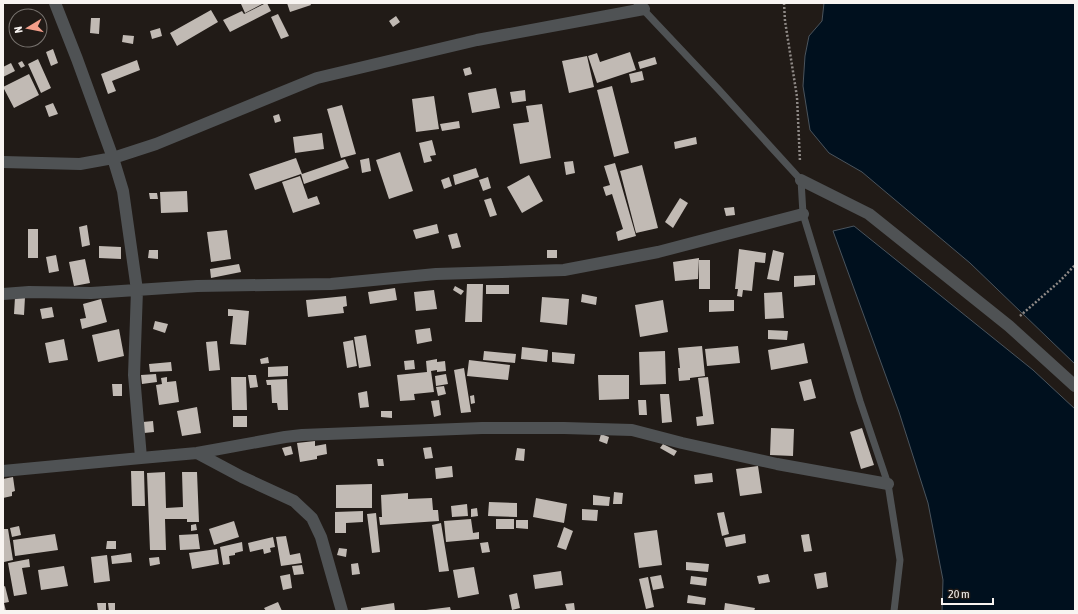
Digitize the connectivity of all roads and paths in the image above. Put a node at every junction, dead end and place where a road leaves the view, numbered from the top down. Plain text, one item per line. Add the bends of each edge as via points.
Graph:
1 (55, 3) edge
2 (784, 3) edge
3 (641, 6) edge
4 (114, 158) junction
5 (3, 162) edge
6 (801, 180) junction
7 (803, 214) junction
8 (1075, 265) edge
9 (137, 290) junction
10 (3, 294) edge
11 (1009, 326) junction
12 (1075, 386) edge
13 (197, 454) junction
14 (141, 458) junction
15 (3, 471) edge
16 (888, 484) junction
17 (342, 611) edge
18 (894, 611) edge

1 - 4 street
2 - 6 path via 798,97
3 - 4 street via 477,40 317,78 156,144
3 - 6 lane
4 - 5 street via 80,164
4 - 9 street via 123,191
6 - 7 lane
6 - 11 street via 869,214
7 - 9 street via 658,252 564,270 436,274 331,284 197,286
7 - 16 lane
8 - 11 path
9 - 10 street
9 - 14 street via 134,376
11 - 12 street
13 - 14 street
13 - 16 street via 302,435 482,428 632,430 770,462
13 - 17 street via 294,501 312,518 321,537
14 - 15 street
16 - 18 lane via 900,560

